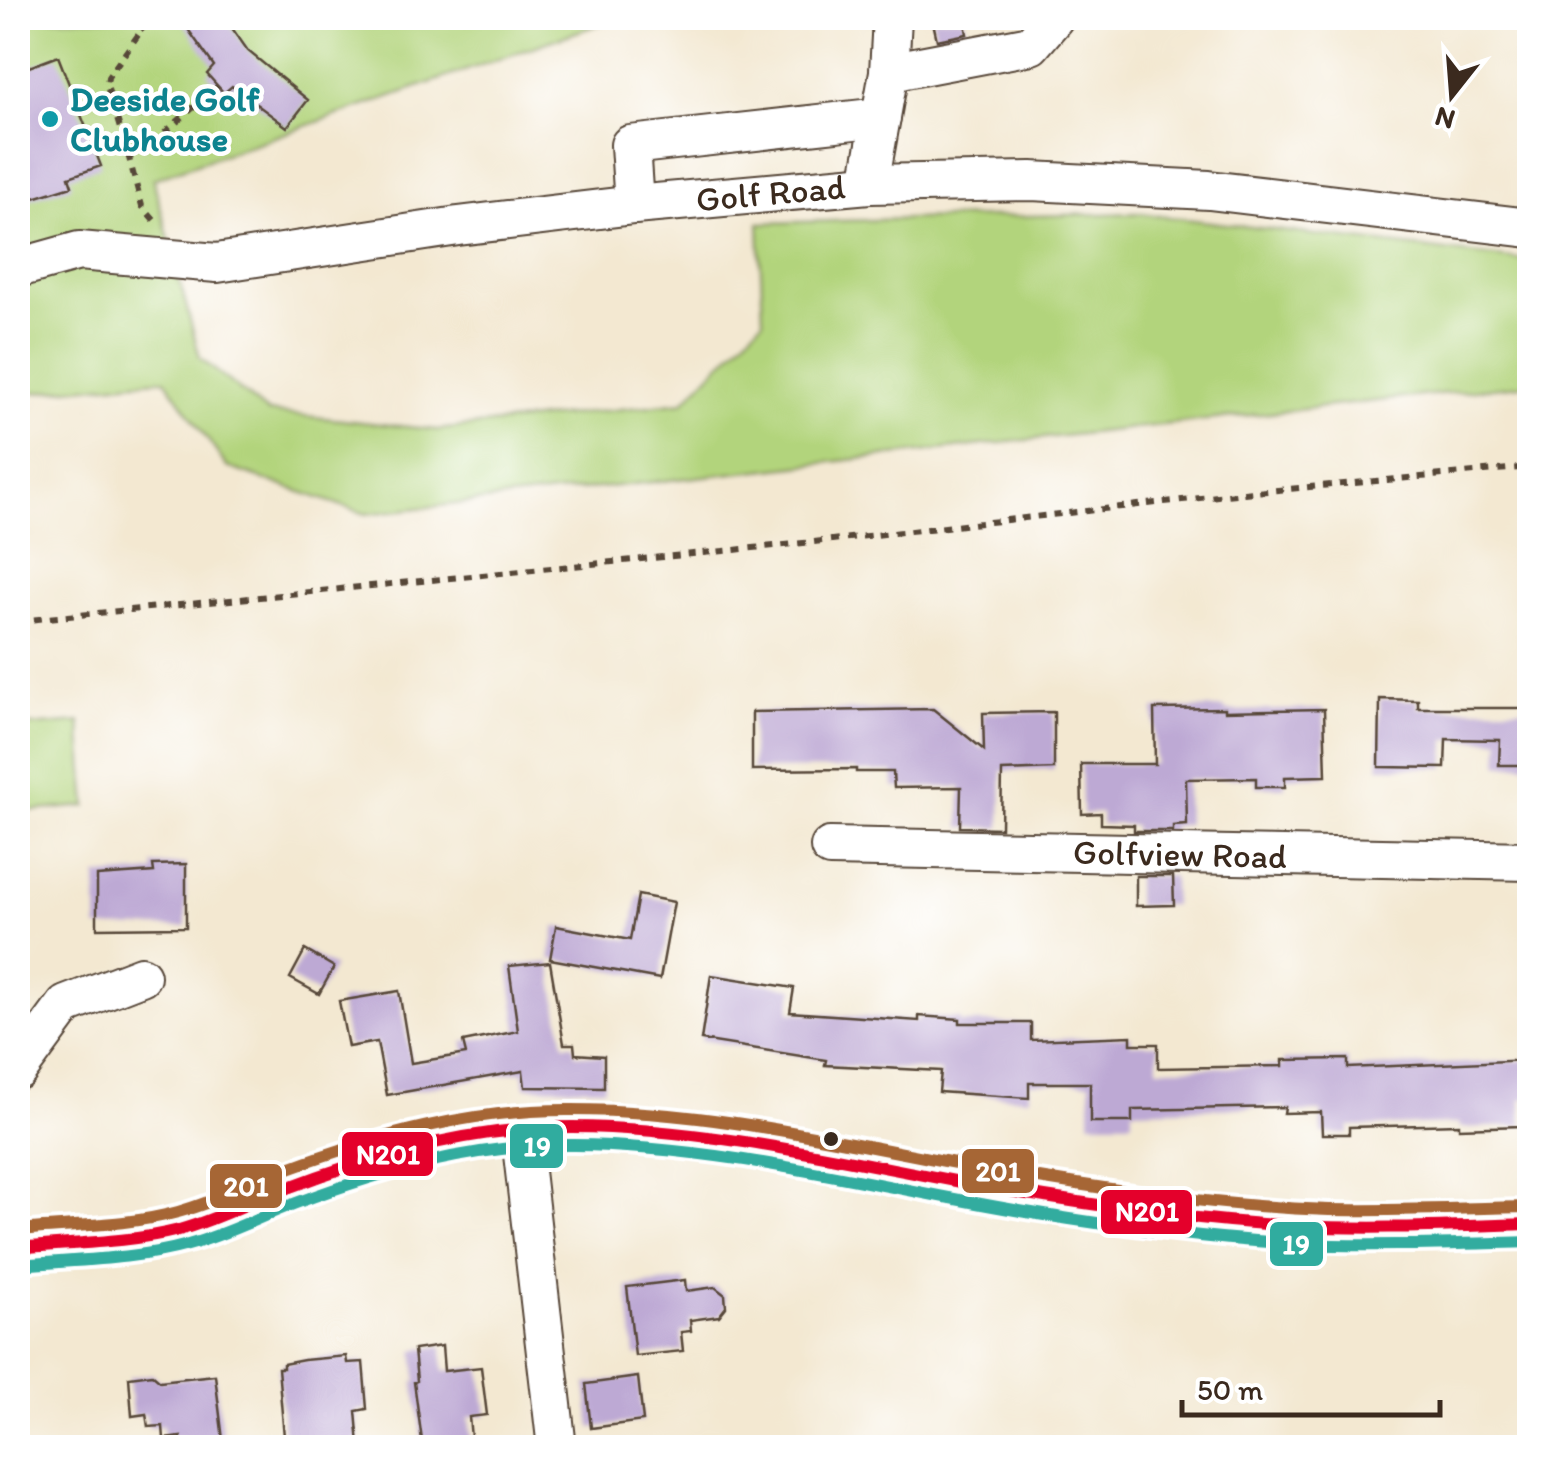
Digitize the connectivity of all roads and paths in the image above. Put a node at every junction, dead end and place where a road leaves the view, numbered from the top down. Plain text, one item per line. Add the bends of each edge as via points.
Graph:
1 (138, 18) edge
2 (154, 18) edge
3 (892, 18) edge
4 (1054, 18) edge
5 (140, 31) junction
6 (889, 72) junction
7 (218, 86) dead end
8 (881, 117) junction
9 (129, 158) junction
10 (870, 184) junction
11 (634, 204) junction
12 (1530, 228) edge
13 (190, 260) junction
14 (18, 268) edge
15 (1530, 467) edge
16 (18, 621) edge
17 (830, 847) dead end
18 (1530, 861) edge
19 (141, 976) dead end
20 (18, 1070) edge
21 (520, 1128) junction
22 (1530, 1224) edge
23 (18, 1248) edge
24 (557, 1448) edge

1 - 5 path
2 - 5 path
3 - 6 street
4 - 6 street via 1031,45
5 - 9 path via 108,77
6 - 8 street
7 - 9 path
8 - 10 street
8 - 11 street via 630,145
9 - 13 path via 142,206 189,245
10 - 11 street, Golf Road
10 - 12 street, Golf Road via 1031,181 1209,190
11 - 13 street, Golf Road via 217,263
13 - 14 street, Golf Road via 80,251
15 - 16 path
17 - 18 street, Golfview Road
19 - 20 street via 66,1005
21 - 22 main road via 735,1139 1183,1217 1374,1228
21 - 23 main road via 349,1165 166,1233
21 - 24 street

